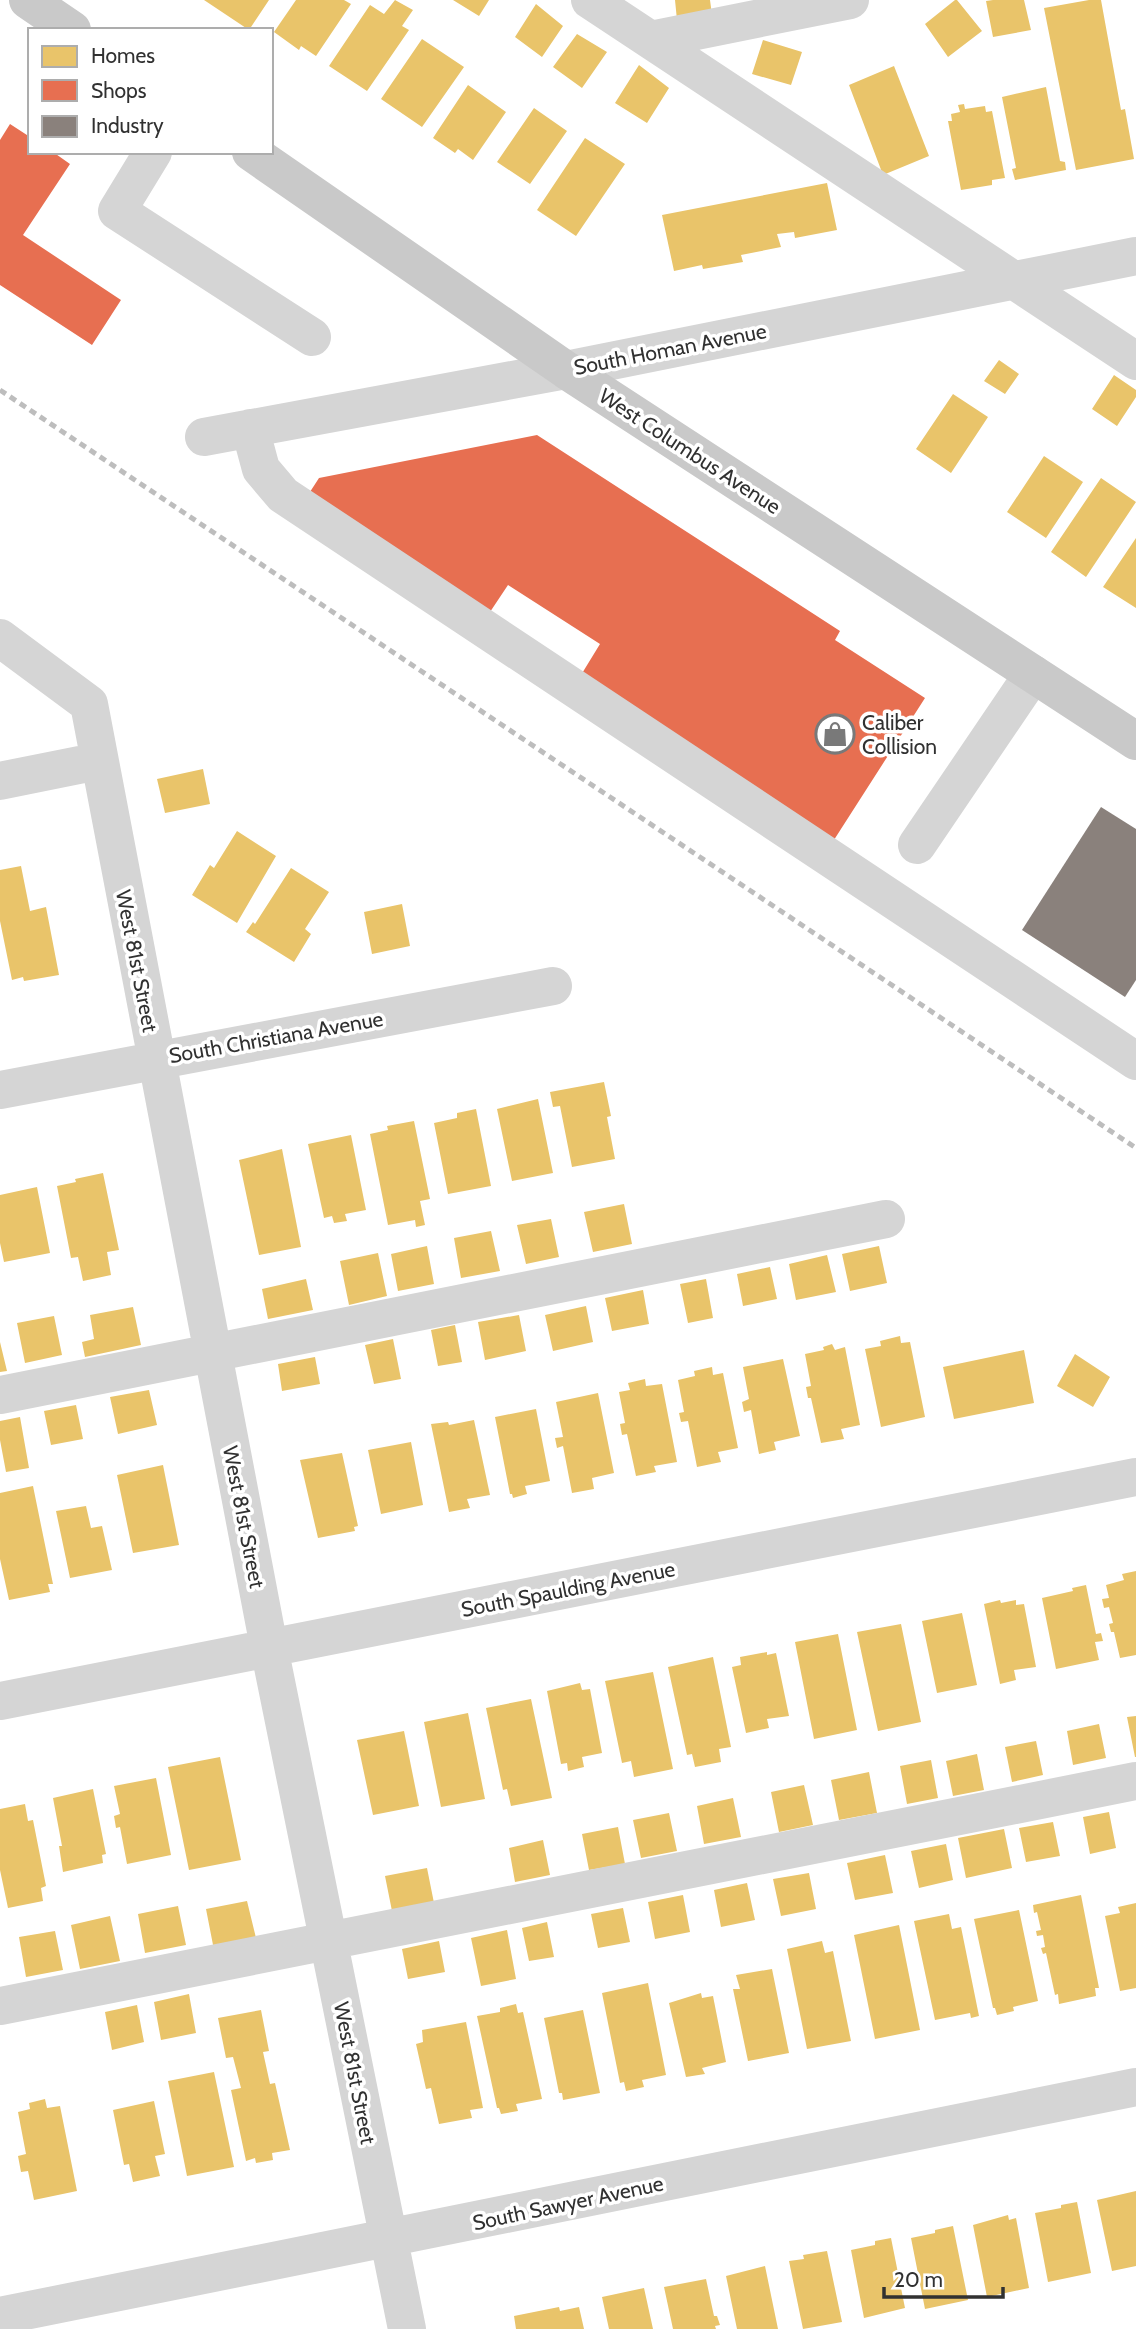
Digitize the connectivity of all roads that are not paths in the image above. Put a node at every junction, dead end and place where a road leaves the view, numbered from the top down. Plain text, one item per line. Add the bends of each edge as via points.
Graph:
1 (28, 0) edge
2 (590, 0) edge
3 (850, 0) edge
4 (69, 28) edge
5 (651, 40) junction
6 (152, 154) edge
7 (254, 154) edge
8 (1136, 256) edge
9 (1015, 280) junction
10 (312, 337) dead end
11 (1136, 362) edge
12 (566, 370) junction
13 (250, 428) junction
14 (204, 437) dead end
15 (0, 638) edge
16 (1033, 674) junction
17 (1136, 741) edge
18 (99, 761) junction
19 (0, 781) edge
20 (917, 845) dead end
21 (553, 986) dead end
22 (155, 1059) junction
23 (1136, 1060) edge
24 (0, 1090) edge
25 (886, 1219) dead end
26 (212, 1352) junction
27 (0, 1395) edge
28 (1136, 1477) edge
29 (270, 1647) junction
30 (0, 1702) edge
31 (1136, 1781) edge
32 (328, 1940) junction
33 (0, 2006) edge
34 (1136, 2087) edge
35 (389, 2239) junction
36 (0, 2316) edge
37 (407, 2329) edge

1 - 4 main road
2 - 5 street
3 - 5 street
5 - 9 street
6 - 10 street via 117,211
7 - 12 main road, West Columbus Avenue
8 - 9 street, South Homan Avenue
9 - 11 street
9 - 12 street, South Homan Avenue
12 - 13 street, South Homan Avenue
12 - 16 main road, West Columbus Avenue
13 - 14 street, South Homan Avenue
13 - 23 street via 261,469 284,495
15 - 18 street, West 81st Street via 89,704
16 - 17 main road, West Columbus Avenue
16 - 20 street
18 - 19 street
18 - 22 street, West 81st Street
21 - 22 street, South Christiana Avenue
22 - 24 street, South Christiana Avenue
22 - 26 street, West 81st Street
25 - 26 street
26 - 27 street
26 - 29 street, West 81st Street
28 - 29 street, South Spaulding Avenue
29 - 30 street, South Spaulding Avenue
29 - 32 street, West 81st Street
31 - 32 street
32 - 33 street
32 - 35 street, West 81st Street
34 - 35 street, South Sawyer Avenue
35 - 36 street, South Sawyer Avenue
35 - 37 street, West 81st Street

